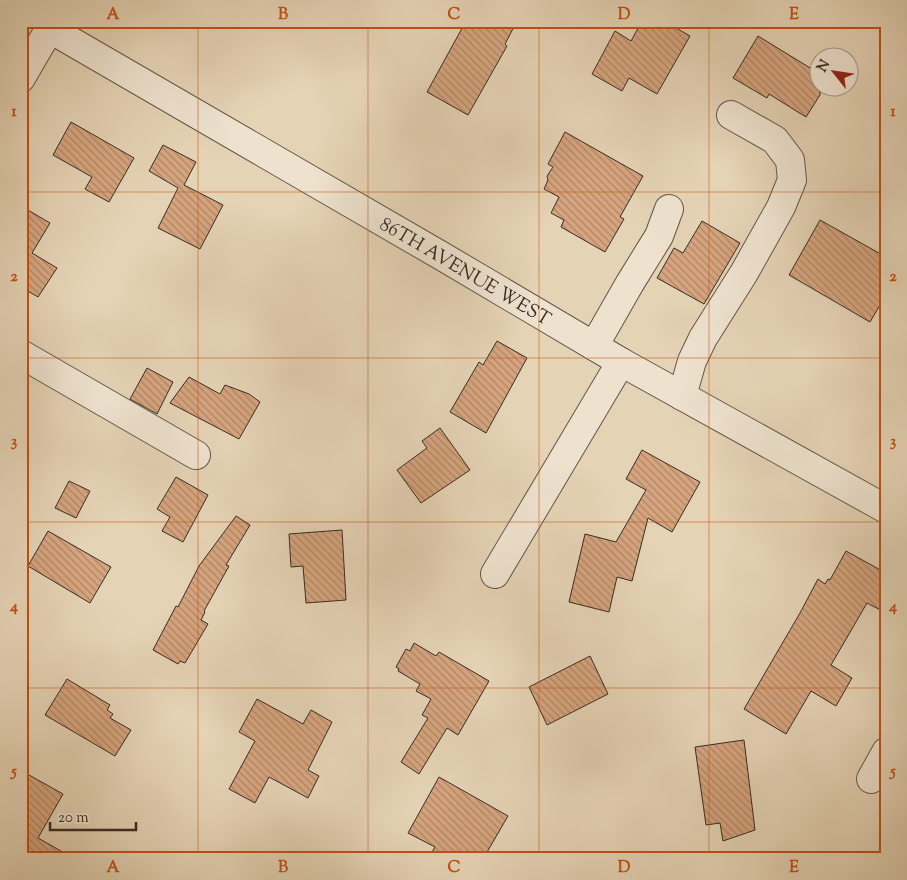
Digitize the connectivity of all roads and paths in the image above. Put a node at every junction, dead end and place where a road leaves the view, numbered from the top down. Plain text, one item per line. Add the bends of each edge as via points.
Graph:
1 (52, 25) edge
2 (21, 78) edge
3 (731, 115) dead end
4 (669, 209) dead end
5 (594, 346) junction
6 (21, 354) edge
7 (621, 362) junction
8 (682, 396) junction
9 (196, 455) dead end
10 (886, 508) edge
11 (495, 574) dead end
12 (886, 752) edge
13 (870, 779) dead end

1 - 2 street
1 - 5 street, 86TH AVENUE WEST
3 - 8 street via 775,140 790,160 792,180 781,207 744,273 703,338
4 - 5 street via 659,236
5 - 7 street, 86TH AVENUE WEST
6 - 9 street
7 - 8 street, 86TH AVENUE WEST
7 - 11 street
8 - 10 street, 86TH AVENUE WEST
12 - 13 street

